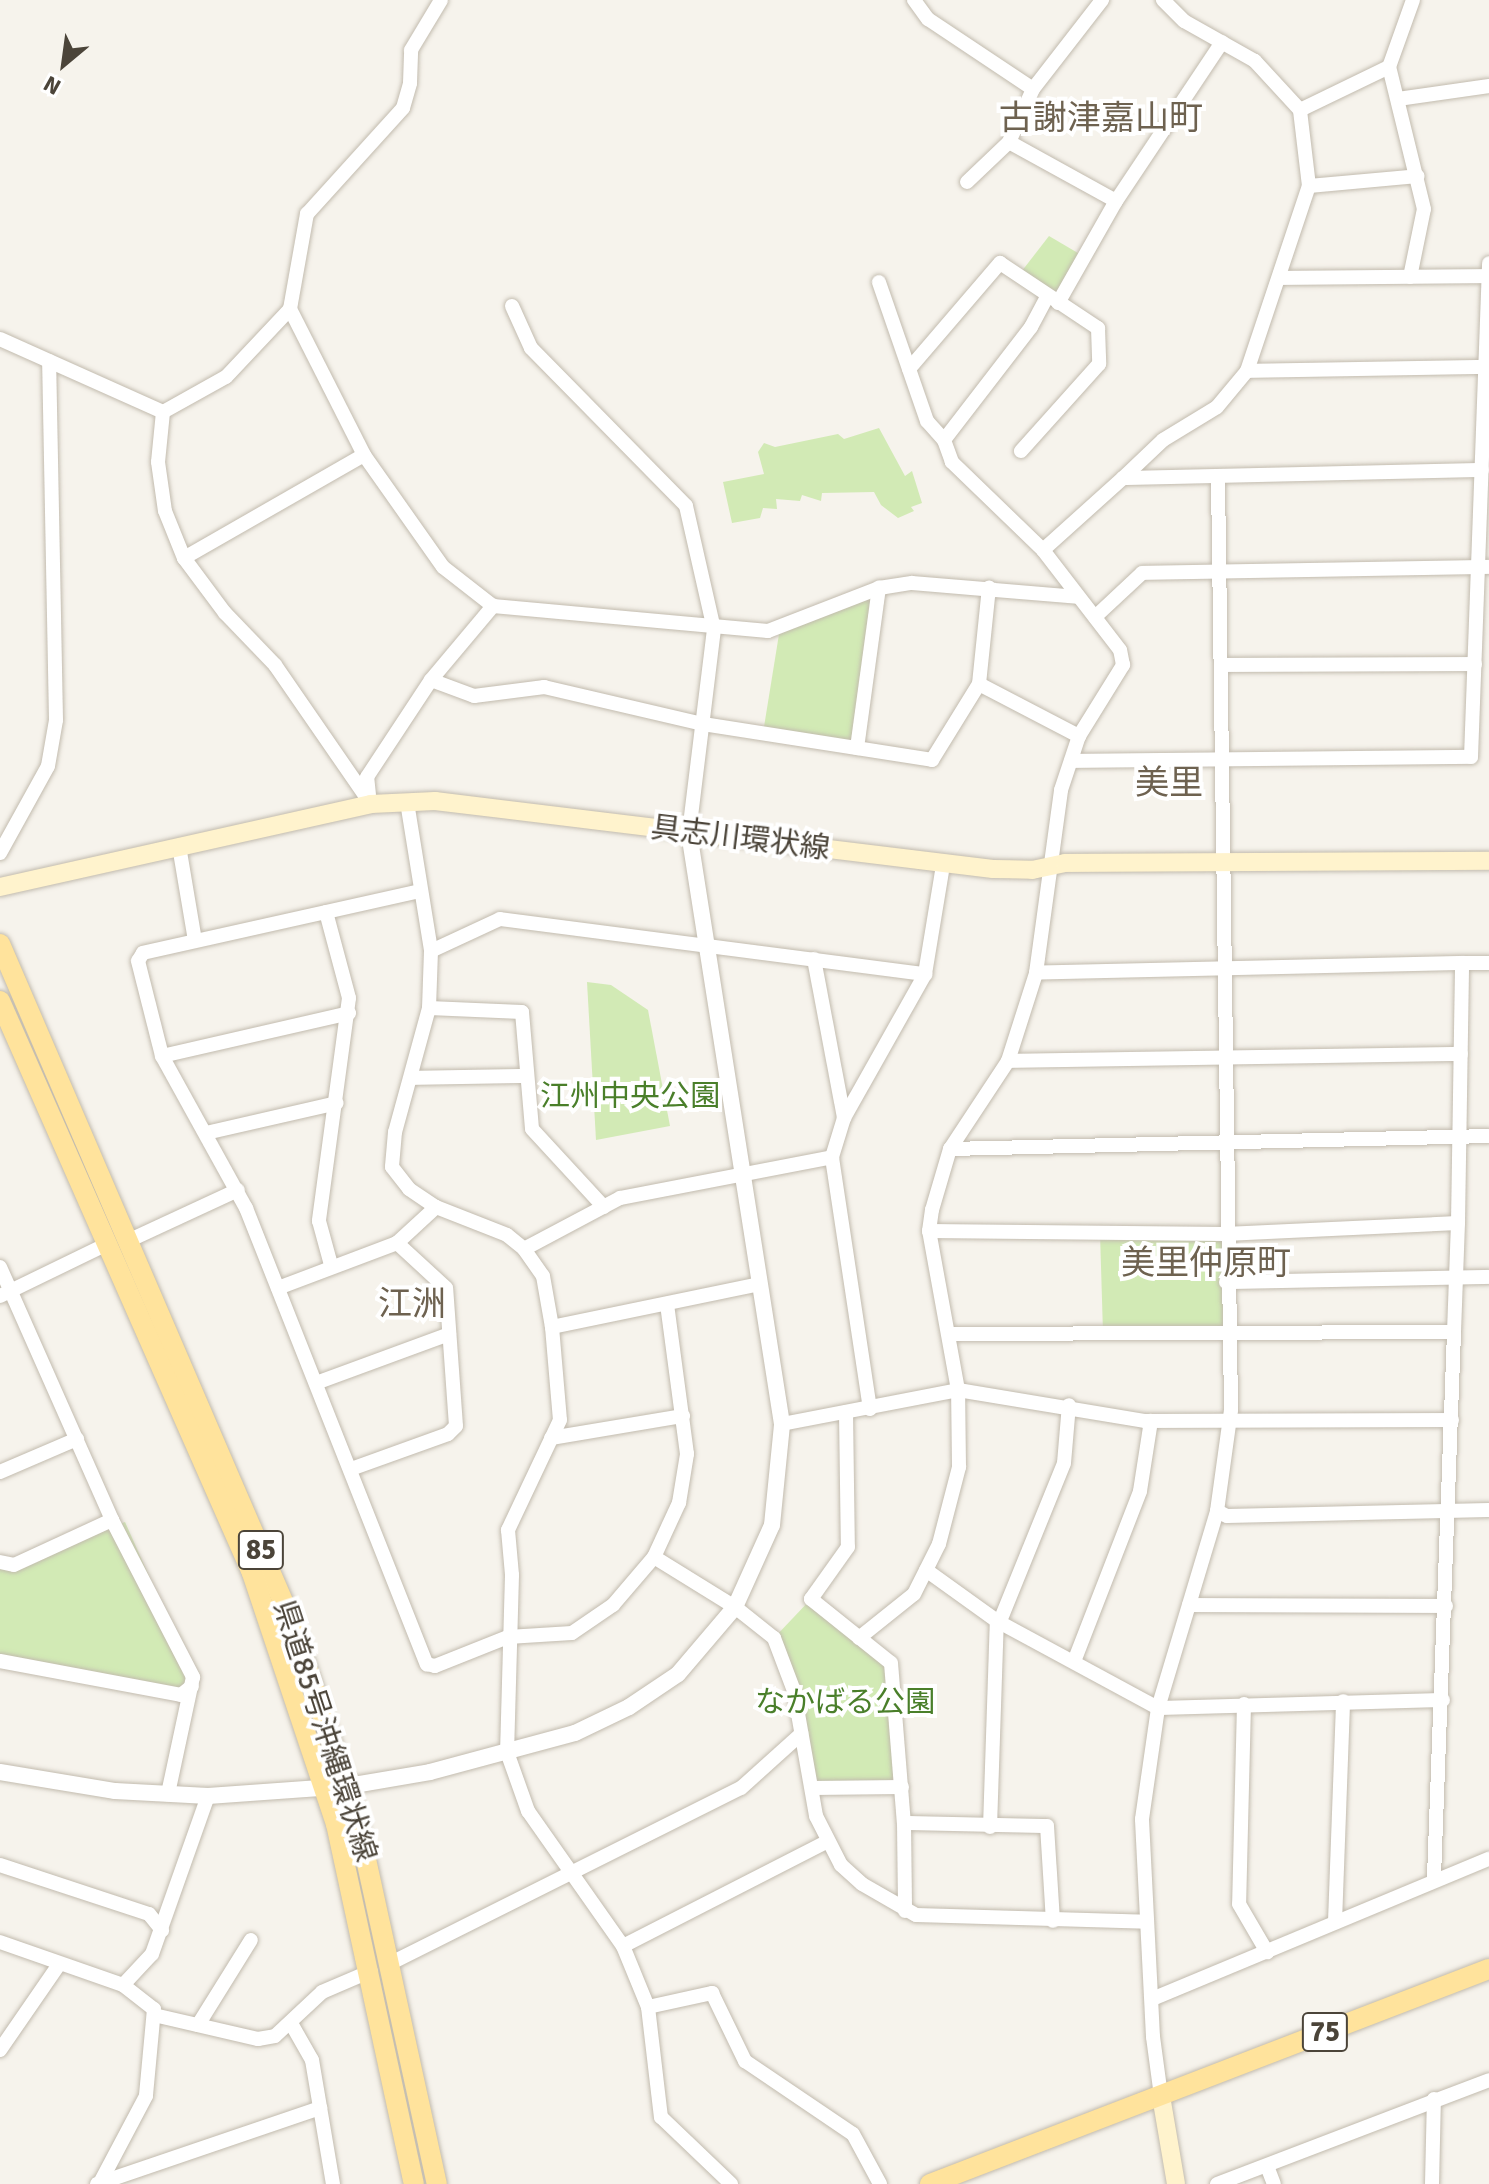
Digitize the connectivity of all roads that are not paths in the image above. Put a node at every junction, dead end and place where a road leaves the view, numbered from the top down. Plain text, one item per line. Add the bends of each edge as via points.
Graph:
1 (441, 0) edge
2 (914, 0) edge
3 (1102, 0) edge
4 (1163, 0) edge
5 (1413, 0) edge
6 (1222, 42) junction
7 (1389, 67) junction
8 (1489, 86) edge
9 (1033, 89) junction
10 (1398, 99) junction
11 (1300, 110) junction
12 (1009, 142) junction
13 (1418, 176) junction
14 (967, 182) dead end
15 (1309, 186) junction
16 (1116, 201) junction
17 (1489, 263) edge
18 (1489, 276) edge
19 (1410, 277) junction
20 (1280, 278) junction
21 (879, 282) dead end
22 (1052, 300) junction
23 (512, 306) dead end
24 (290, 309) junction
25 (1, 341) edge
26 (49, 361) junction
27 (1484, 367) junction
28 (909, 369) junction
29 (1247, 371) junction
30 (163, 412) junction
31 (944, 440) junction
32 (1021, 451) dead end
33 (364, 455) junction
34 (1482, 470) junction
35 (1218, 477) junction
36 (1123, 478) junction
37 (1043, 550) junction
38 (184, 558) junction
39 (1484, 568) edge
40 (1219, 572) junction
41 (879, 588) junction
42 (989, 588) junction
43 (1077, 597) junction
44 (493, 606) junction
45 (1095, 617) junction
46 (714, 629) junction
47 (1475, 664) junction
48 (1221, 665) junction
49 (431, 680) junction
50 (979, 684) junction
51 (703, 724) junction
52 (1079, 736) junction
53 (857, 748) junction
54 (1471, 757) junction
55 (1489, 757) edge
56 (1071, 761) junction
57 (1222, 761) junction
58 (407, 802) junction
59 (371, 804) junction
60 (689, 833) junction
61 (179, 846) junction
62 (0, 853) edge
63 (1489, 861) edge
64 (1224, 864) junction
65 (943, 865) junction
66 (1050, 868) junction
67 (0, 887) edge
68 (420, 891) junction
69 (326, 912) junction
70 (195, 941) junction
71 (0, 944) edge
72 (708, 944) junction
73 (431, 951) junction
74 (814, 959) junction
75 (1462, 963) junction
76 (1489, 963) edge
77 (1225, 971) junction
78 (1036, 973) junction
79 (925, 974) junction
80 (0, 1001) edge
81 (429, 1008) junction
82 (349, 1013) junction
83 (1461, 1054) junction
84 (162, 1056) junction
85 (1008, 1061) junction
86 (1225, 1061) junction
87 (527, 1076) junction
88 (412, 1078) junction
89 (337, 1103) junction
90 (844, 1118) junction
91 (206, 1133) junction
92 (1460, 1136) junction
93 (1489, 1136) edge
94 (1225, 1145) junction
95 (950, 1149) junction
96 (832, 1157) junction
97 (744, 1177) junction
98 (238, 1190) junction
99 (436, 1207) junction
100 (604, 1207) junction
101 (1458, 1223) junction
102 (929, 1231) junction
103 (1225, 1234) junction
104 (128, 1241) junction
105 (397, 1243) junction
106 (107, 1244) junction
107 (524, 1249) junction
108 (331, 1265) junction
109 (0, 1267) edge
110 (1489, 1277) edge
111 (1459, 1279) junction
112 (1226, 1282) junction
113 (760, 1284) junction
114 (278, 1288) junction
115 (5, 1293) edge
116 (667, 1304) junction
117 (552, 1327) junction
118 (1227, 1332) junction
119 (1454, 1332) junction
120 (449, 1334) junction
121 (951, 1334) junction
122 (316, 1383) junction
123 (958, 1390) junction
124 (1069, 1405) junction
125 (870, 1409) junction
126 (846, 1412) junction
127 (683, 1416) junction
128 (1452, 1420) junction
129 (1151, 1421) junction
130 (1230, 1423) junction
131 (782, 1424) junction
132 (551, 1438) junction
133 (77, 1439) junction
134 (351, 1469) junction
135 (0, 1472) edge
136 (1451, 1510) junction
137 (1489, 1510) edge
138 (1217, 1511) junction
139 (112, 1520) junction
140 (654, 1557) junction
141 (0, 1562) edge
142 (926, 1570) junction
143 (1189, 1605) junction
144 (1446, 1606) junction
145 (735, 1607) junction
146 (998, 1621) junction
147 (508, 1637) junction
148 (859, 1638) junction
149 (1075, 1659) junction
150 (0, 1661) edge
151 (192, 1686) junction
152 (1443, 1700) junction
153 (1343, 1701) junction
154 (1244, 1704) junction
155 (1158, 1708) junction
156 (801, 1734) junction
157 (507, 1752) junction
158 (0, 1772) edge
159 (348, 1786) junction
160 (902, 1787) junction
161 (324, 1788) junction
162 (813, 1788) junction
163 (168, 1794) junction
164 (208, 1796) junction
165 (904, 1823) junction
166 (990, 1827) junction
167 (826, 1842) junction
168 (1489, 1859) edge
169 (0, 1865) edge
170 (576, 1874) junction
171 (1434, 1878) junction
172 (905, 1911) junction
173 (1053, 1921) junction
174 (1147, 1922) junction
175 (1335, 1922) junction
176 (162, 1930) junction
177 (251, 1940) dead end
178 (0, 1942) edge
179 (623, 1946) junction
180 (1267, 1952) junction
181 (391, 1963) junction
182 (58, 1966) junction
183 (1489, 1969) edge
184 (371, 1971) junction
185 (123, 1985) junction
186 (1152, 1999) junction
187 (648, 2007) junction
188 (154, 2015) junction
189 (198, 2025) junction
190 (292, 2025) junction
191 (0, 2050) edge
192 (1489, 2080) edge
193 (1161, 2096) junction
194 (1434, 2099) junction
195 (320, 2108) junction
196 (1267, 2166) junction
197 (99, 2183) edge
198 (333, 2184) edge
199 (414, 2184) edge
200 (437, 2184) edge
201 (731, 2184) edge
202 (880, 2184) edge
203 (930, 2184) edge
204 (1176, 2184) edge
205 (1217, 2184) edge
206 (1274, 2184) edge
207 (1432, 2184) edge

1 - 24 street via 411,50 403,108 307,214
2 - 9 street via 928,19
3 - 9 street
4 - 6 street via 1184,21
5 - 7 street
6 - 11 street via 1255,61
6 - 16 street
7 - 10 street
7 - 11 street
8 - 10 street
9 - 12 street
10 - 13 street
11 - 15 street
12 - 14 street
12 - 16 street
13 - 15 street
13 - 19 street via 1424,209
15 - 20 street
16 - 22 street
17 - 18 street
18 - 19 street
18 - 27 street
19 - 20 street
20 - 29 street
21 - 28 street
22 - 28 street via 1000,263
22 - 31 street
22 - 32 street via 1098,328 1099,364
23 - 46 street via 531,348 686,506
24 - 30 street via 226,377
24 - 33 street
25 - 26 street
26 - 30 street
26 - 62 street via 56,720 48,766
27 - 29 street
27 - 34 street
28 - 31 street via 927,421
29 - 36 street via 1217,407 1163,440
30 - 38 street via 160,475 165,511
31 - 37 street via 952,462
33 - 38 street
33 - 44 street via 443,567
34 - 35 street
34 - 39 street
35 - 36 street
35 - 40 street
36 - 37 street
37 - 43 street
38 - 59 street via 225,613 275,665
39 - 40 street
39 - 47 street
40 - 45 street via 1142,573
40 - 48 street
41 - 42 street via 912,583
41 - 46 street via 780,628
41 - 53 street
42 - 43 street
42 - 50 street
43 - 45 street
44 - 46 street
44 - 49 street
45 - 52 street via 1120,650 1123,665
46 - 51 street
47 - 48 street
47 - 54 street
48 - 57 street
49 - 51 street via 474,696 544,687
49 - 59 street via 367,777
50 - 52 street
50 - 53 street via 932,760
51 - 53 street
51 - 60 street
52 - 56 street
54 - 55 street
54 - 57 street
56 - 57 street
56 - 66 street
57 - 64 street
58 - 59 main road, 具志川環状線
58 - 60 main road, 具志川環状線 via 435,801
58 - 68 street
59 - 61 main road, 具志川環状線
60 - 65 main road, 具志川環状線
60 - 72 street
61 - 67 main road, 具志川環状線
61 - 70 street
63 - 64 main road, 具志川環状線
64 - 66 main road, 具志川環状線
64 - 77 street
65 - 66 main road, 具志川環状線
65 - 79 street
66 - 78 street
68 - 69 street
68 - 73 street
69 - 70 street
69 - 82 street
70 - 84 street via 143,953 138,961
71 - 104 main road, 県道85号沖縄環状線 / 85
72 - 73 street via 500,919
72 - 74 street
72 - 97 street
73 - 81 street
74 - 79 street
74 - 90 street
75 - 76 street
75 - 77 street
75 - 83 street
77 - 78 street
77 - 86 street
78 - 85 street
79 - 90 street
80 - 106 main road, 県道85号沖縄環状線 / 85
81 - 87 street via 522,1012
81 - 88 street
82 - 84 street
82 - 89 street
83 - 86 street
83 - 92 street
84 - 91 street
85 - 86 street
85 - 95 street
86 - 94 street
87 - 88 street
87 - 100 street via 532,1129
88 - 99 street via 395,1132 392,1167 409,1189
89 - 91 street
89 - 108 street via 319,1221
90 - 96 street
91 - 98 street
92 - 93 street
92 - 94 street
92 - 101 street
94 - 95 street
94 - 103 street
95 - 102 street
96 - 97 street
96 - 125 street
97 - 100 street via 620,1198
97 - 113 street
98 - 104 street
98 - 114 street
99 - 105 street
99 - 107 street via 507,1235
100 - 107 street
101 - 103 street
101 - 111 street
102 - 103 street
102 - 121 street
103 - 112 street
104 - 159 main road, 県道85号沖縄環状線 / 85 via 291,1620
105 - 108 street
105 - 120 street via 446,1288
106 - 115 street
106 - 161 main road, 県道85号沖縄環状線 / 85 via 252,1573
107 - 117 street via 543,1276
108 - 114 street
109 - 115 street
110 - 111 street
111 - 112 street
111 - 119 street
112 - 118 street
113 - 116 street
113 - 131 street
114 - 122 street
115 - 133 street
116 - 117 street
116 - 127 street
117 - 132 street via 560,1420
118 - 119 street
118 - 121 street
118 - 130 street
119 - 128 street
120 - 122 street
120 - 134 street via 456,1426 448,1434
121 - 123 street
122 - 134 street
123 - 124 street
123 - 125 street
123 - 142 street via 959,1467 939,1544
124 - 129 street
124 - 146 street via 1064,1463
125 - 126 street
126 - 131 street
126 - 148 street via 848,1547 811,1599
127 - 132 street
127 - 140 street via 685,1479
128 - 130 street
128 - 136 street
129 - 130 street
129 - 149 street via 1140,1491
130 - 138 street
131 - 145 street via 772,1525
132 - 147 street via 508,1530
133 - 135 street
133 - 139 street
134 - 147 street via 427,1664 435,1666
136 - 137 street
136 - 138 street via 1227,1516
136 - 144 street
138 - 143 street
139 - 141 street via 14,1565
139 - 151 street via 193,1677
140 - 145 street
140 - 147 street via 637,1582 587,1624 555,1637
142 - 146 street
142 - 148 street via 914,1594
143 - 144 street
143 - 155 street
144 - 152 street
145 - 156 street via 774,1638 794,1691
145 - 157 street via 698,1654 655,1692 601,1722
146 - 149 street
146 - 166 street
147 - 157 street
148 - 160 street via 891,1663
149 - 155 street
150 - 151 street via 181,1695
151 - 163 street
152 - 153 street
152 - 171 street
153 - 154 street
153 - 175 street
154 - 155 street
154 - 180 street via 1239,1904
155 - 174 street via 1142,1819
156 - 162 street
156 - 170 street via 741,1788
157 - 159 street
157 - 170 street via 528,1811
158 - 163 street via 65,1785
159 - 161 street
159 - 181 main road, 県道85号沖縄環状線 / 85
160 - 162 street
160 - 165 street
161 - 164 street
161 - 184 main road, 県道85号沖縄環状線 / 85
162 - 167 street
163 - 164 street
164 - 176 street
165 - 166 street
165 - 172 street
166 - 173 street via 1047,1826
167 - 172 street via 862,1884
167 - 179 street
168 - 171 street
169 - 176 street via 149,1914
170 - 179 street
170 - 181 street
171 - 175 street
172 - 173 street
173 - 174 street
174 - 186 street
175 - 180 street
176 - 185 street via 152,1954
177 - 189 street
178 - 182 street
179 - 187 street
180 - 186 street
181 - 200 main road, 県道85号沖縄環状線 / 85
182 - 185 street
182 - 191 street
183 - 193 main road, 75
184 - 190 street via 322,1992
184 - 199 main road, 県道85号沖縄環状線 / 85
185 - 188 street via 154,2009
186 - 193 street
187 - 201 street via 661,2117
187 - 202 street via 712,1993 745,2061 853,2134
188 - 189 street
188 - 197 street via 146,2096
189 - 190 street via 258,2039
190 - 195 street via 312,2060
192 - 194 street
193 - 203 main road, 75
193 - 204 main road
194 - 196 street
194 - 207 street
195 - 197 street
195 - 198 street
196 - 205 street
196 - 206 street

